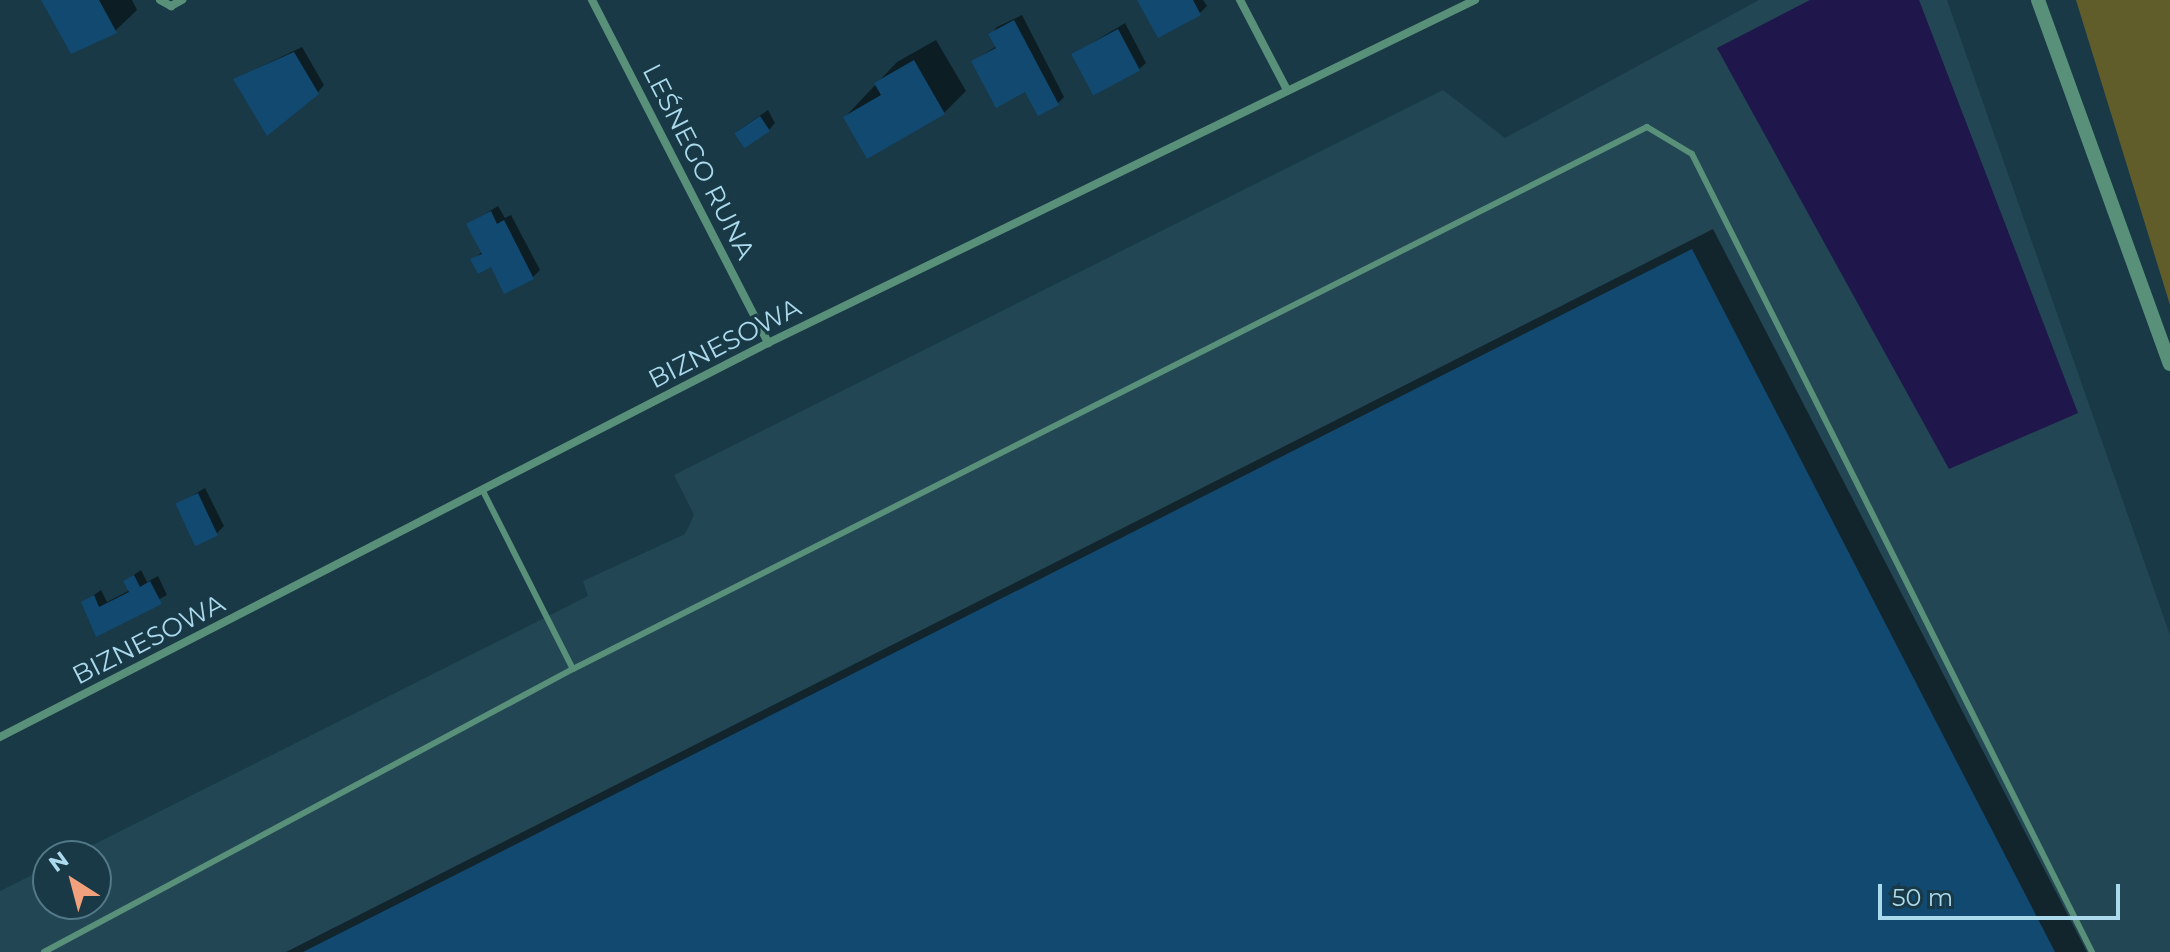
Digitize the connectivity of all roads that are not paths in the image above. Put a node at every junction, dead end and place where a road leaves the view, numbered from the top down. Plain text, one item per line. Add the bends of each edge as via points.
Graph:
1 (160, 0) edge
2 (182, 0) edge
3 (592, 0) edge
4 (1240, 0) edge
5 (1475, 0) edge
6 (2038, 0) edge
7 (1287, 90) junction
8 (768, 343) junction
9 (2170, 364) edge
10 (484, 493) junction
11 (573, 669) junction
12 (0, 737) edge
13 (44, 952) edge
14 (2092, 952) edge

1 - 2 street via 171,6
3 - 8 street, LEŚNEGO RUNA
4 - 7 street
5 - 7 street, BIZNESOWA
6 - 9 street
7 - 8 street, BIZNESOWA
8 - 10 street, BIZNESOWA
10 - 11 lane
10 - 12 street, BIZNESOWA
11 - 13 lane
11 - 14 lane via 1647,127 1692,154

